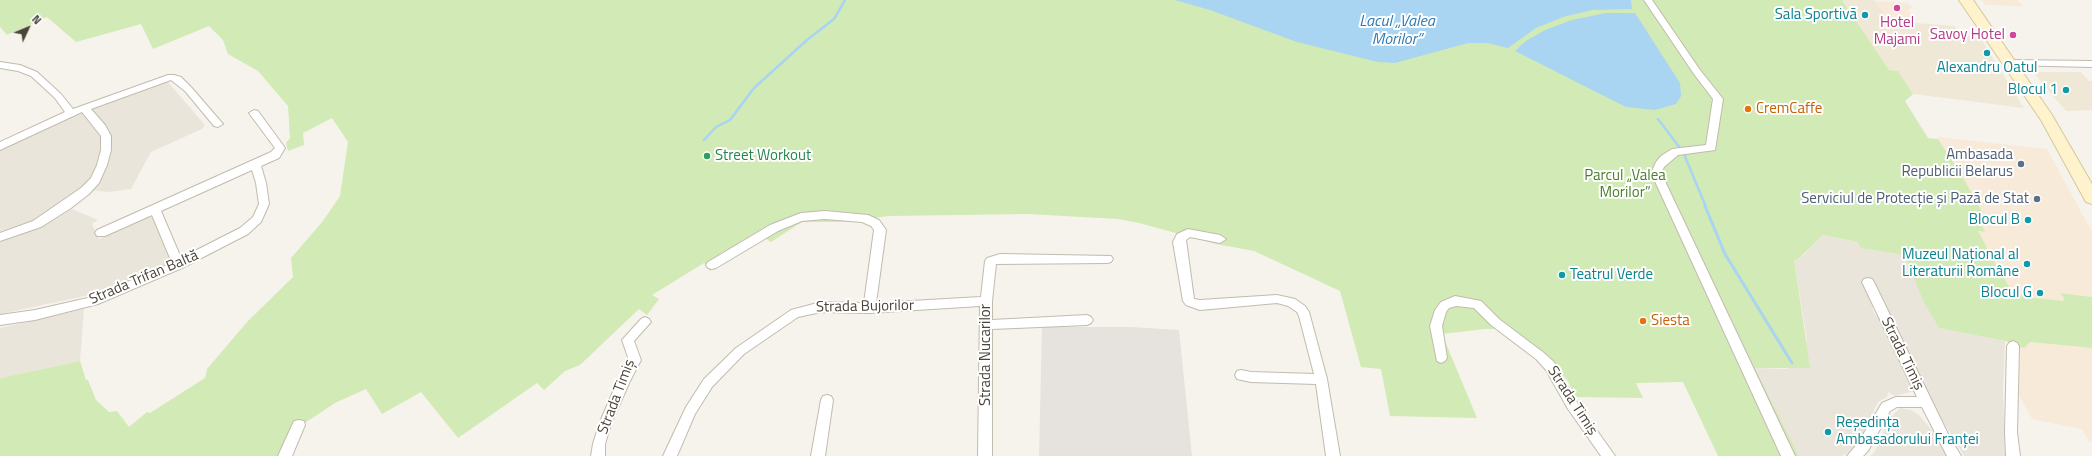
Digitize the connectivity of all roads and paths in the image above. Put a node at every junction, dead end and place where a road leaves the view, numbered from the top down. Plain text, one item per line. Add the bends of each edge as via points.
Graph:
1 (1648, 0) edge
2 (1966, 0) edge
3 (2010, 63) junction
4 (2092, 64) edge
5 (0, 65) edge
6 (84, 108) junction
7 (71, 113) junction
8 (254, 113) dead end
9 (218, 124) dead end
10 (0, 146) edge
11 (255, 164) junction
12 (2092, 198) edge
13 (155, 210) junction
14 (101, 234) dead end
15 (0, 237) edge
16 (1220, 239) dead end
17 (1107, 259) dead end
18 (178, 265) junction
19 (712, 265) dead end
20 (1868, 282) dead end
21 (986, 301) junction
22 (869, 308) junction
23 (0, 320) edge
24 (1087, 320) dead end
25 (645, 322) dead end
26 (987, 325) junction
27 (2013, 346) dead end
28 (1440, 358) dead end
29 (1241, 375) dead end
30 (1321, 379) junction
31 (827, 400) dead end
32 (1925, 402) junction
33 (299, 425) dead end
34 (285, 456) edge
35 (598, 456) edge
36 (670, 456) edge
37 (818, 456) edge
38 (985, 456) edge
39 (1333, 456) edge
40 (1608, 456) edge
41 (1788, 456) edge
42 (1854, 456) edge
43 (1954, 456) edge
44 (2013, 456) edge

1 - 41 street via 1718,99 1711,148 1676,152 1660,165 1658,177
2 - 3 main road
3 - 4 street
3 - 12 main road via 2047,118
5 - 7 street via 20,68 34,74 58,96
6 - 7 street
6 - 9 street via 171,77 178,79
6 - 15 street via 106,136 106,150 95,180 85,192 68,205 37,224
7 - 10 street
8 - 11 street via 280,148 275,155
11 - 13 street
11 - 18 street, Strada Trifan Baltă via 264,204 257,219 237,235
13 - 14 street
13 - 18 street
16 - 30 street via 1188,233 1181,237 1179,242 1186,298 1200,305 1277,299 1296,305 1305,315
17 - 21 street, Strada Nucarilor via 996,258 988,267
18 - 23 street, Strada Trifan Baltă via 94,301 35,315
19 - 22 street via 774,228 801,217 825,215 864,218 875,223 880,230
20 - 32 street, Strada Timiș
21 - 22 street, Strada Bujorilor
21 - 26 street, Strada Nucarilor
22 - 36 street, Strada Bujorilor via 821,307 801,310 751,342 728,361 701,392
24 - 26 street
25 - 35 street, Strada Timiș via 628,340 635,360 621,385 605,424
26 - 38 street, Strada Nucarilor
27 - 44 street via 2010,432
28 - 40 street, Strada Timiș via 1436,326 1441,310 1445,305 1455,301 1477,304 1550,366 1572,405
29 - 30 street via 1251,378
30 - 39 street
31 - 37 street
32 - 42 street, Strada Timiș via 1896,402 1886,407 1863,447
32 - 43 street
33 - 34 street

